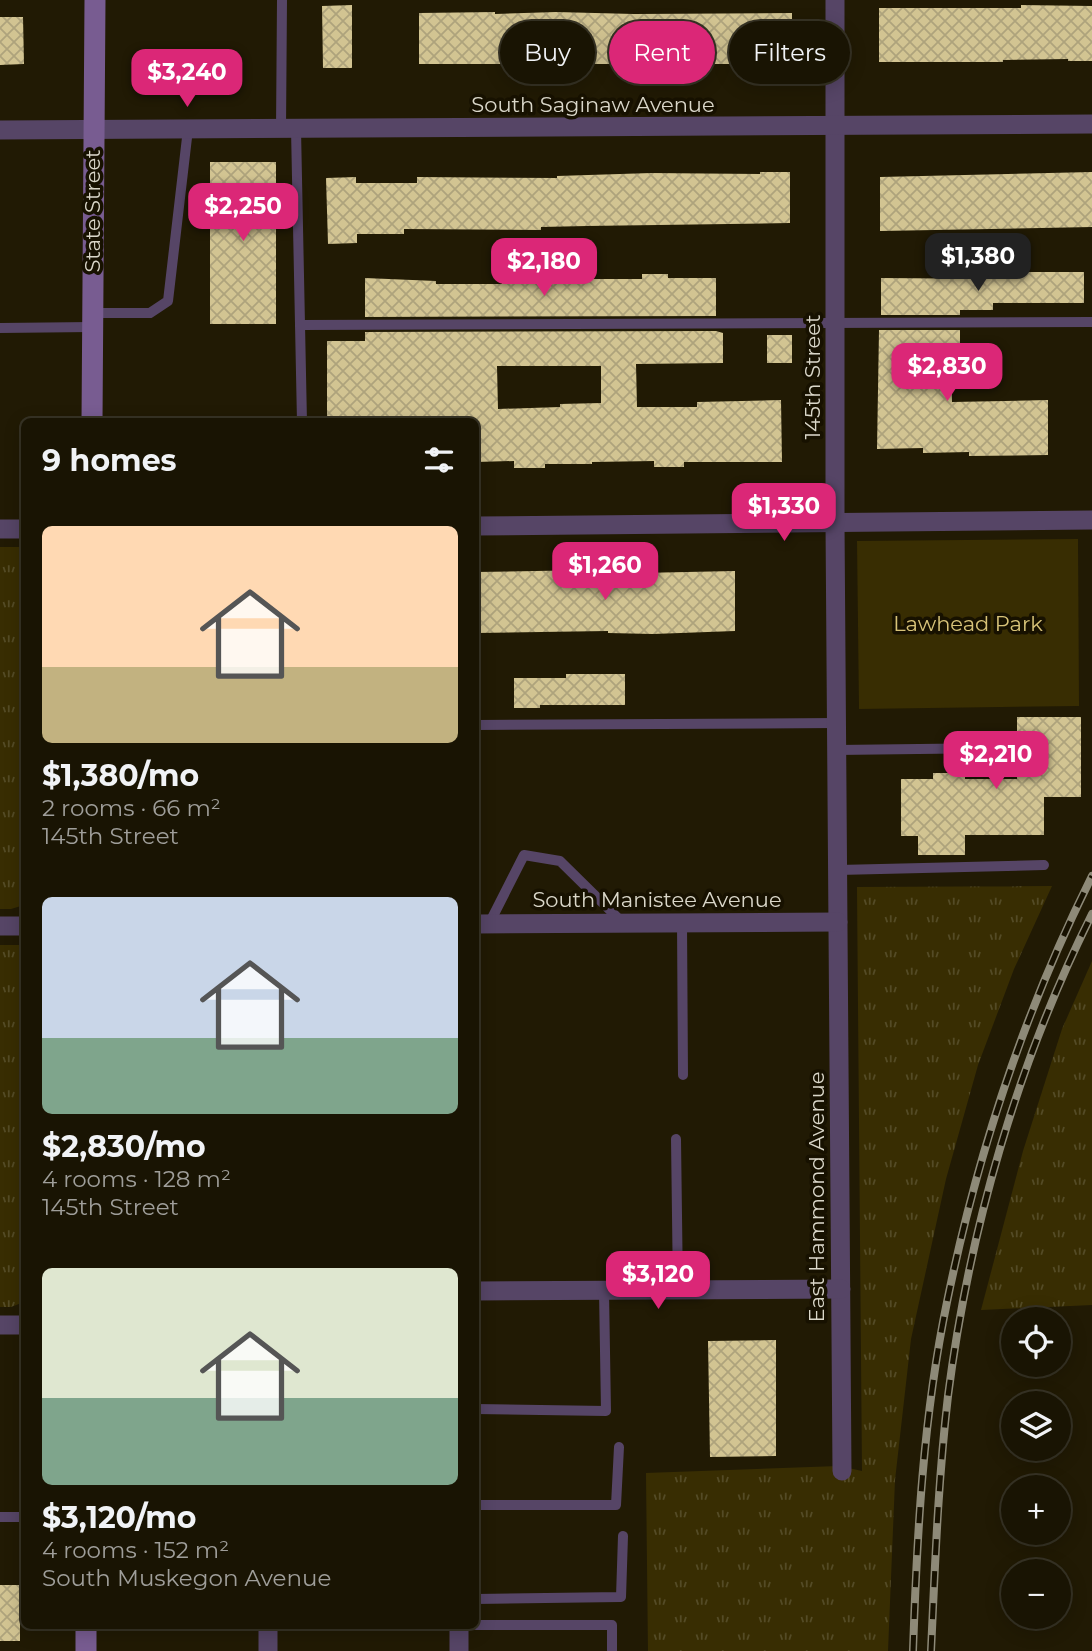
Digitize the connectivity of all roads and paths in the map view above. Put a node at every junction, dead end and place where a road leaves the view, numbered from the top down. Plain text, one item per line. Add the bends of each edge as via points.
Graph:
1 (94, 0) edge
2 (282, 0) edge
3 (835, 0) edge
4 (1092, 124) edge
5 (835, 126) junction
6 (94, 129) junction
7 (188, 129) junction
8 (288, 129) junction
9 (0, 130) edge
10 (93, 320) junction
11 (1092, 323) edge
12 (300, 325) junction
13 (835, 325) junction
14 (0, 327) edge
15 (92, 418) edge
16 (302, 418) edge
17 (1092, 520) edge
18 (835, 523) junction
19 (479, 526) edge
20 (0, 529) edge
21 (21, 529) edge
22 (837, 723) junction
23 (479, 725) edge
24 (1000, 748) dead end
25 (837, 750) junction
26 (1044, 865) dead end
27 (838, 870) junction
28 (838, 922) junction
29 (623, 923) junction
30 (682, 923) junction
31 (483, 924) edge
32 (0, 926) edge
33 (21, 926) edge
34 (683, 1075) dead end
35 (676, 1139) dead end
36 (841, 1289) junction
37 (479, 1291) edge
38 (604, 1291) junction
39 (678, 1291) junction
40 (0, 1325) edge
41 (21, 1325) edge
42 (479, 1409) edge
43 (620, 1447) dead end
44 (842, 1471) dead end
45 (479, 1505) edge
46 (0, 1517) edge
47 (21, 1517) edge
48 (623, 1535) dead end
49 (479, 1600) edge
50 (479, 1625) edge
51 (86, 1629) edge
52 (268, 1629) edge
53 (459, 1629) edge
54 (86, 1651) edge
55 (268, 1651) edge
56 (459, 1651) edge
57 (612, 1651) edge

1 - 6 street, State Street
2 - 8 lane
3 - 5 street, 145th Street
4 - 5 street, South Saginaw Avenue
5 - 8 street, South Saginaw Avenue
5 - 13 street, 145th Street
6 - 7 street, South Saginaw Avenue
6 - 9 street, South Saginaw Avenue
6 - 10 street, State Street
7 - 8 street, South Saginaw Avenue
7 - 10 lane via 168,301 150,313
8 - 12 lane
10 - 14 lane
10 - 15 street, State Street
11 - 13 lane
12 - 13 lane
12 - 16 lane
13 - 18 street, 145th Street
17 - 18 street
18 - 19 street
18 - 22 street, 145th Street
20 - 21 street
22 - 23 lane
22 - 25 street, 145th Street
24 - 25 lane
25 - 27 street, 145th Street
26 - 27 lane
27 - 28 street, 145th Street
28 - 30 street, South Manistee Avenue
28 - 36 street, East Hammond Avenue
29 - 30 street, South Manistee Avenue
29 - 31 street, South Manistee Avenue
29 - 31 lane via 559,861 524,855
30 - 34 lane
32 - 33 street
35 - 39 lane
36 - 39 street
36 - 44 street, East Hammond Avenue
37 - 38 street
38 - 39 street
38 - 42 lane via 606,1411
40 - 41 street
43 - 45 lane via 617,1505
46 - 47 lane
48 - 49 lane via 621,1597
50 - 57 lane via 612,1625
51 - 54 street
52 - 55 street
53 - 56 street

